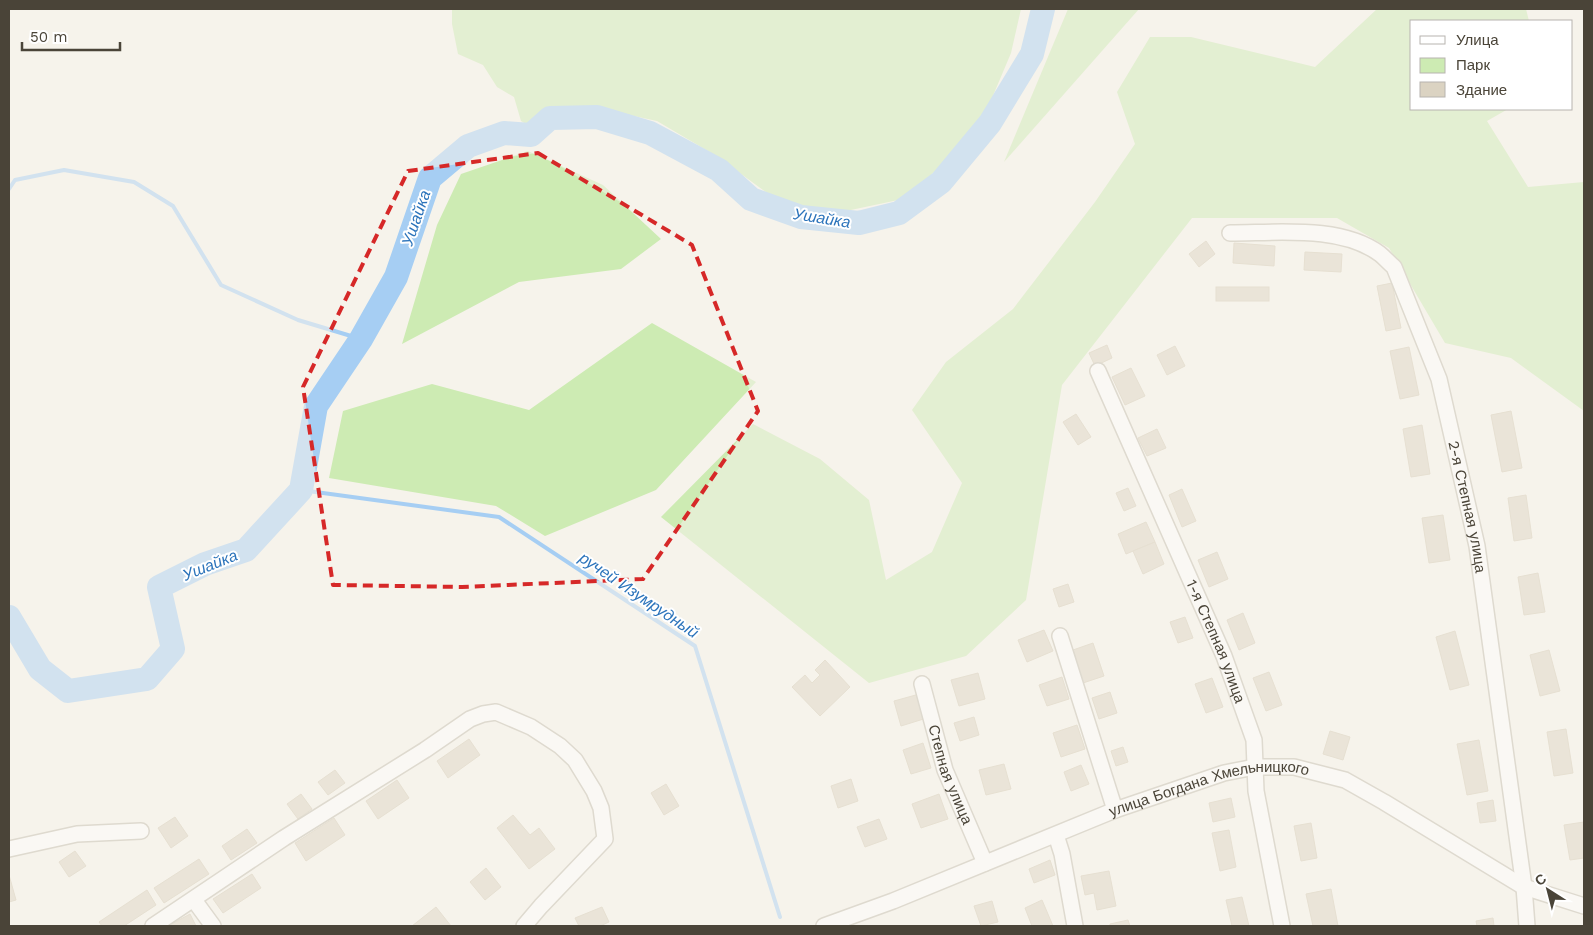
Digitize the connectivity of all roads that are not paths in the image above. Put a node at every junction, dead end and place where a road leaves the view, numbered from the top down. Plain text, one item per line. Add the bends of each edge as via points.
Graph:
1 (1230, 233) dead end
2 (1098, 371) dead end
3 (1060, 636) dead end
4 (922, 684) dead end
5 (1255, 768) junction
6 (1115, 810) junction
7 (141, 830) dead end
8 (1056, 835) junction
9 (9, 849) edge
10 (985, 864) junction
11 (1524, 887) junction
12 (194, 900) junction
13 (1584, 906) edge
14 (153, 926) edge
15 (213, 926) edge
16 (524, 926) edge
17 (824, 926) edge
18 (1075, 926) edge
19 (1282, 926) edge
20 (1527, 926) edge

1 - 11 street, 2-я Степная улица via 1326,234 1363,244 1394,267 1439,379 1477,546
2 - 5 street, 1-я Степная улица via 1224,656 1254,740
3 - 6 street
4 - 10 street, Степная улица via 945,770
5 - 6 street, улица Богдана Хмельницкого via 1224,773
5 - 11 street, улица Богдана Хмельницкого via 1294,767 1345,780
5 - 19 street, 1-я Степная улица via 1256,790
6 - 8 street, улица Богдана Хмельницкого
7 - 9 street via 77,834
8 - 10 street, улица Богдана Хмельницкого
8 - 18 street
10 - 17 street, улица Богдана Хмельницкого
11 - 13 street, улица Богдана Хмельницкого
11 - 20 street, 2-я Степная улица
12 - 14 street
12 - 15 street
12 - 16 street via 470,719 496,712 531,727 560,746 574,760 594,790 601,808 605,838

